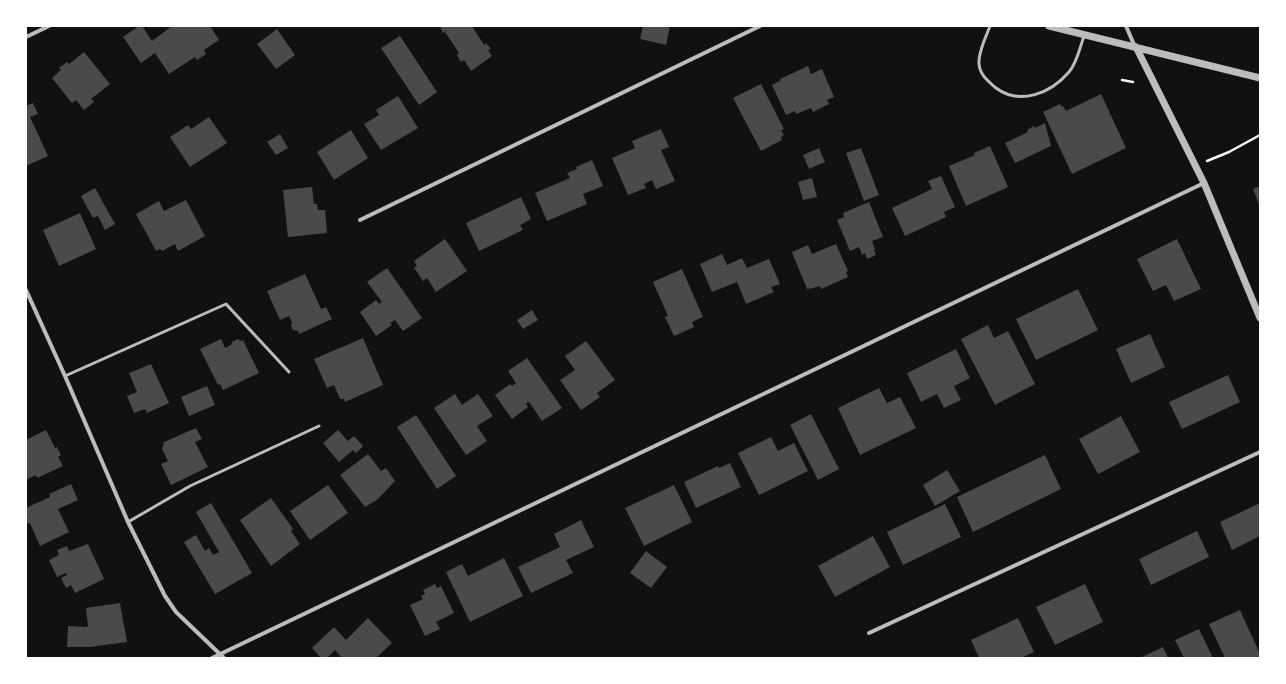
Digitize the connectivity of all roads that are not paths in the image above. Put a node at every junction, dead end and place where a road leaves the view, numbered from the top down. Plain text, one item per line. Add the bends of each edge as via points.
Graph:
1 (49, 26) edge
2 (760, 26) edge
3 (990, 26) edge
4 (1049, 26) edge
5 (1126, 26) edge
6 (1084, 36) junction
7 (26, 37) edge
8 (1136, 47) junction
9 (1260, 78) edge
10 (1204, 183) junction
11 (360, 220) dead end
12 (26, 290) edge
13 (1260, 318) edge
14 (290, 372) dead end
15 (65, 376) junction
16 (319, 426) dead end
17 (1260, 452) edge
18 (128, 522) junction
19 (869, 633) dead end
20 (220, 654) junction
21 (212, 658) edge
22 (224, 658) edge

1 - 7 street
2 - 11 street
3 - 6 lane via 980,55 981,73 1002,92 1015,96 1038,94 1048,90 1070,72
4 - 6 street
5 - 8 street
6 - 8 street
8 - 9 street
8 - 10 street
10 - 13 street
10 - 20 street
12 - 15 street
14 - 15 lane via 226,304
15 - 18 street
16 - 18 lane via 190,486
17 - 19 street
18 - 20 street via 165,596 176,612
20 - 21 street
20 - 22 street

